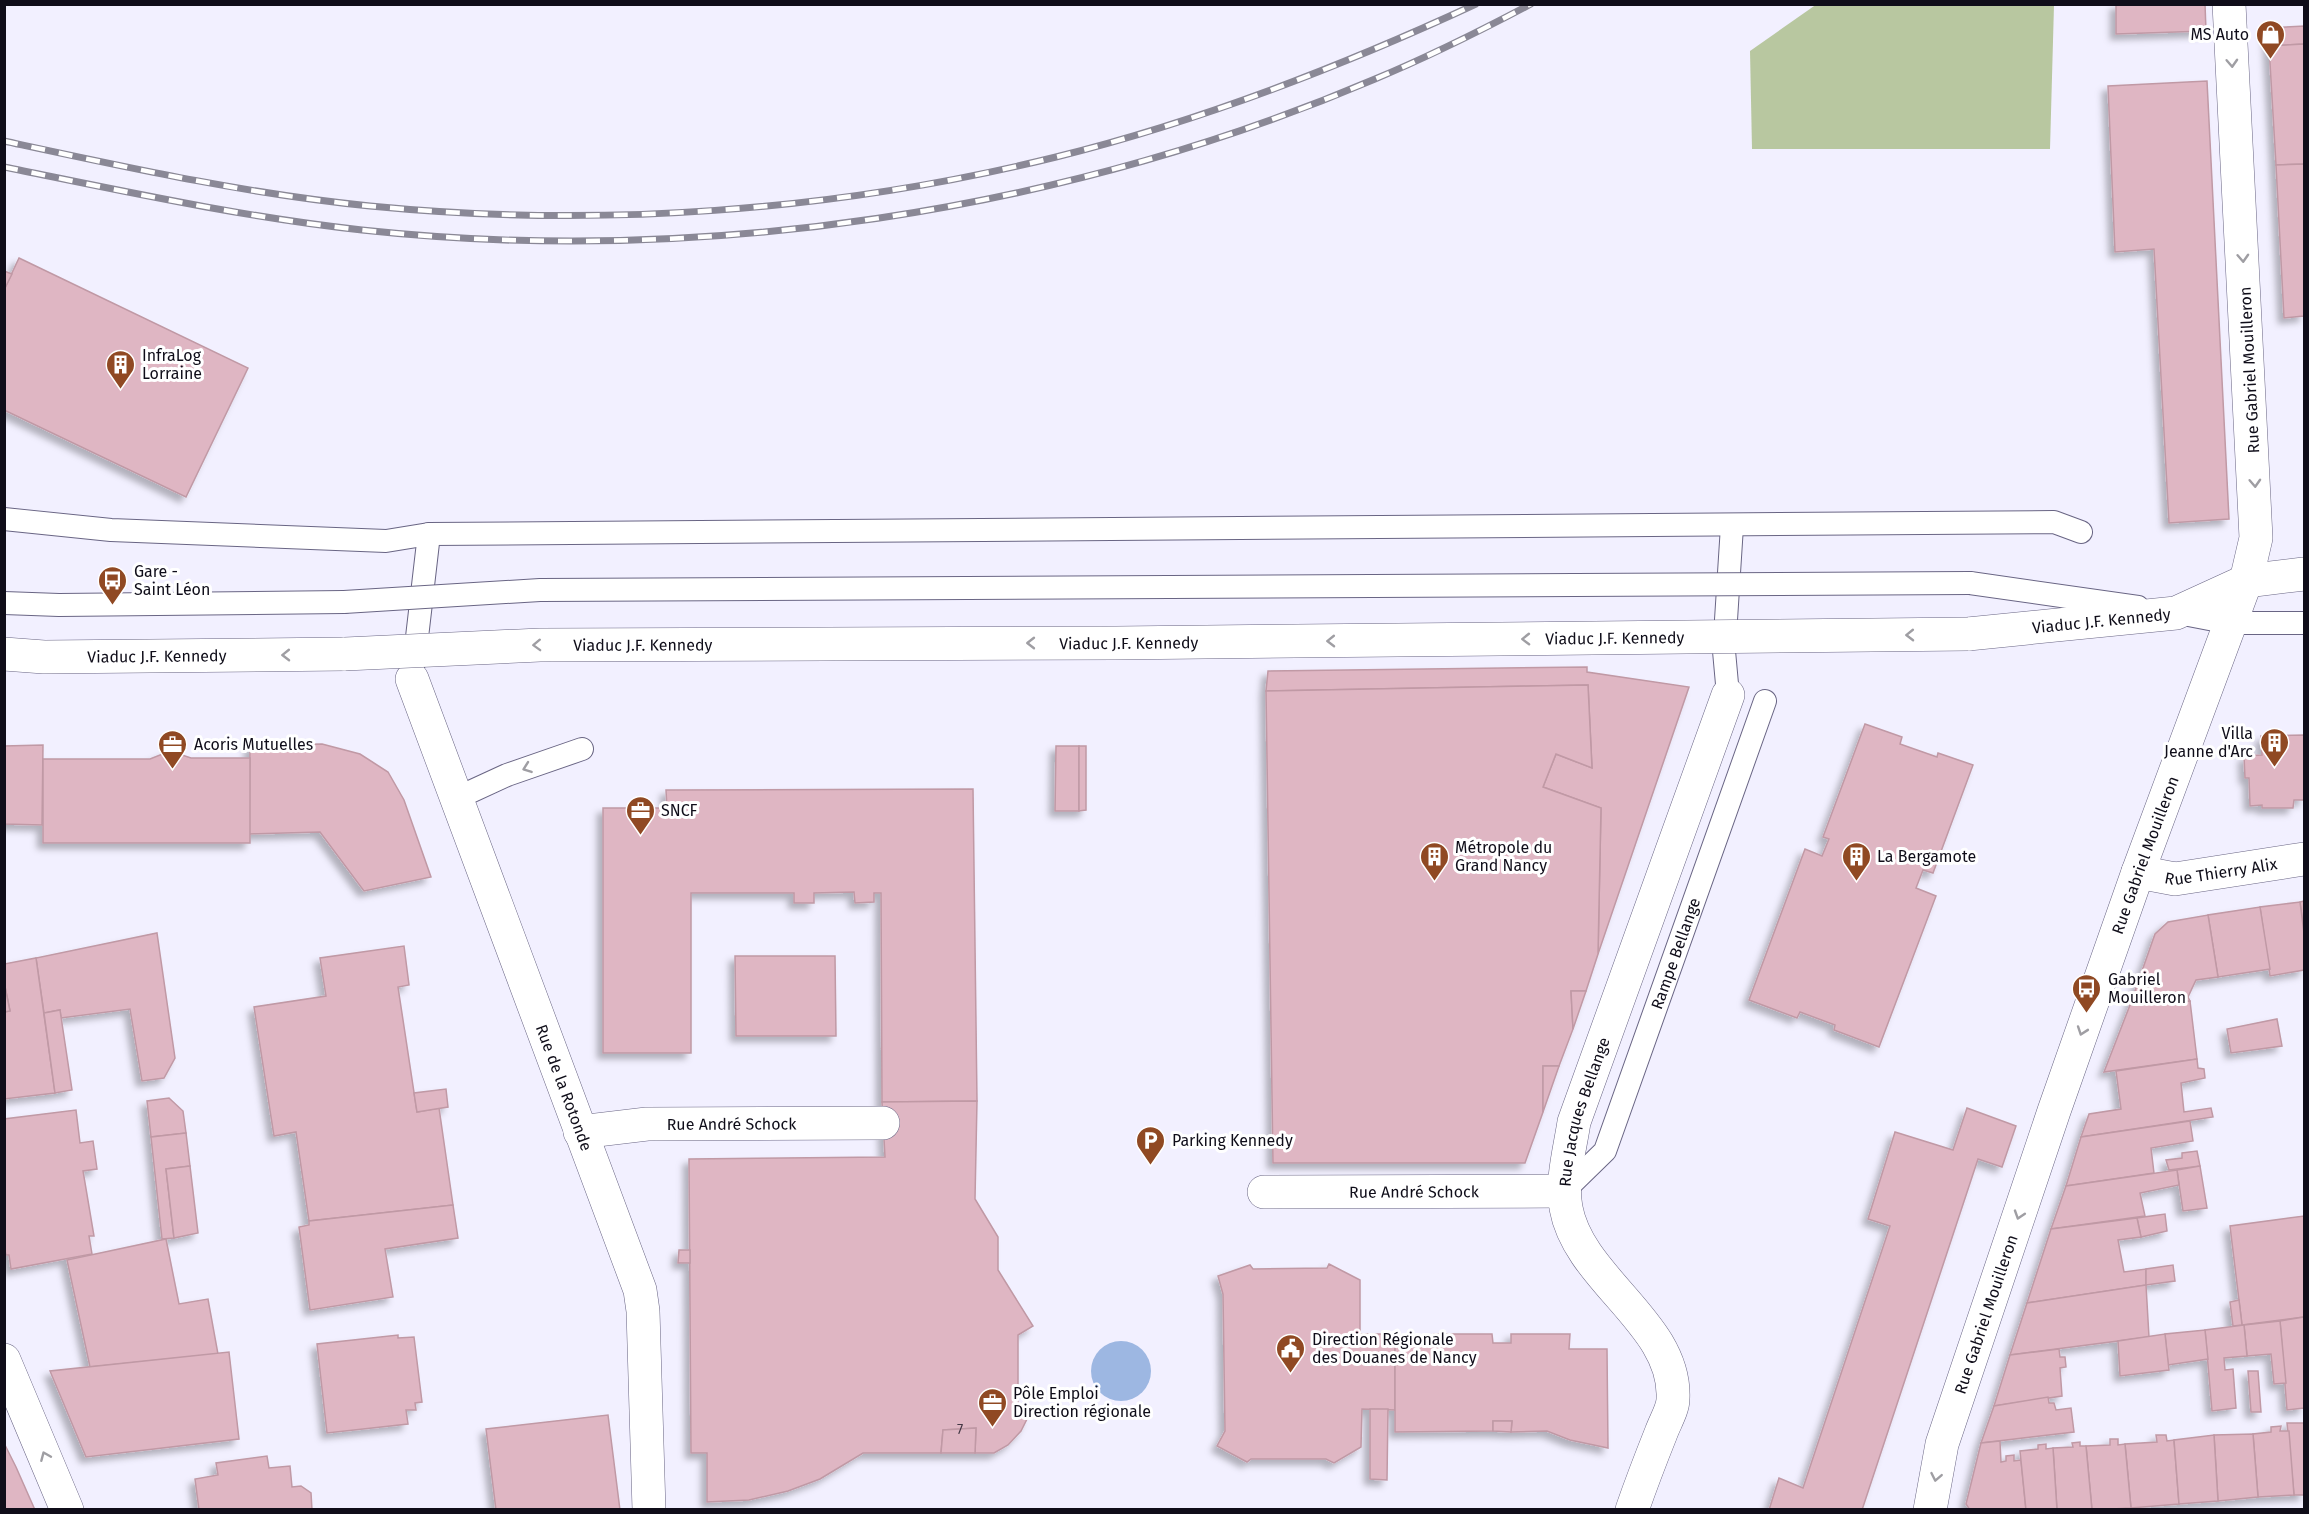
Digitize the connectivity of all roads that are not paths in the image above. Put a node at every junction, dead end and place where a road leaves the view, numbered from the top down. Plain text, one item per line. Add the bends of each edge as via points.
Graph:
1 (2229, 4) edge
2 (4, 519) edge
3 (1732, 526) junction
4 (2081, 532) dead end
5 (429, 534) junction
6 (2304, 574) edge
7 (2246, 581) junction
8 (4, 603) edge
9 (2176, 613) junction
10 (2230, 623) junction
11 (2304, 623) edge
12 (4, 654) edge
13 (412, 679) joint
14 (1728, 695) joint
15 (1765, 702) dead end
16 (582, 749) dead end
17 (457, 798) junction
18 (2304, 860) edge
19 (2138, 872) junction
20 (883, 1123) dead end
21 (580, 1132) junction
22 (1564, 1191) junction
23 (1264, 1192) dead end
24 (4, 1360) edge
25 (67, 1509) edge
26 (649, 1509) edge
27 (1632, 1509) edge
28 (1930, 1509) edge

1 -> 7 street, Rue Gabriel Mouilleron via 2257,522
2 - 5 lane via 111,530 386,541
3 - 4 lane via 2064,516
3 - 5 lane
3 - 14 lane via 1725,651
5 - 13 lane
6 - 7 street, Viaduc J.F. Kennedy
7 - 9 street, Viaduc J.F. Kennedy
7 - 10 street, Rue Gabriel Mouilleron
8 - 9 lane, bridge via 344,602 540,590 1970,583
9 - 10 lane
9 -> 12 street, Viaduc J.F. Kennedy, bridge via 1968,634 552,645 345,654 44,657
10 - 11 lane
10 - 19 street, Rue Gabriel Mouilleron
13 - 17 street, Rue de la Rotonde
14 - 22 street, Rue Jacques Bellange via 1574,1122
15 - 22 lane, Rampe Bellange via 1605,1151
16 -> 17 lane via 507,775
17 - 21 street, Rue de la Rotonde
18 - 19 street, Rue Thierry Alix via 2175,879
19 -> 28 street, Rue Gabriel Mouilleron via 1942,1444
20 - 21 street, Rue André Schock via 646,1124
21 - 26 street, Rue de la Rotonde via 640,1290
22 - 23 street, Rue André Schock
22 - 27 street, Rue Jacques Bellange via 1572,1229 1586,1256 1662,1351 1672,1379 1674,1401
25 -> 24 street

